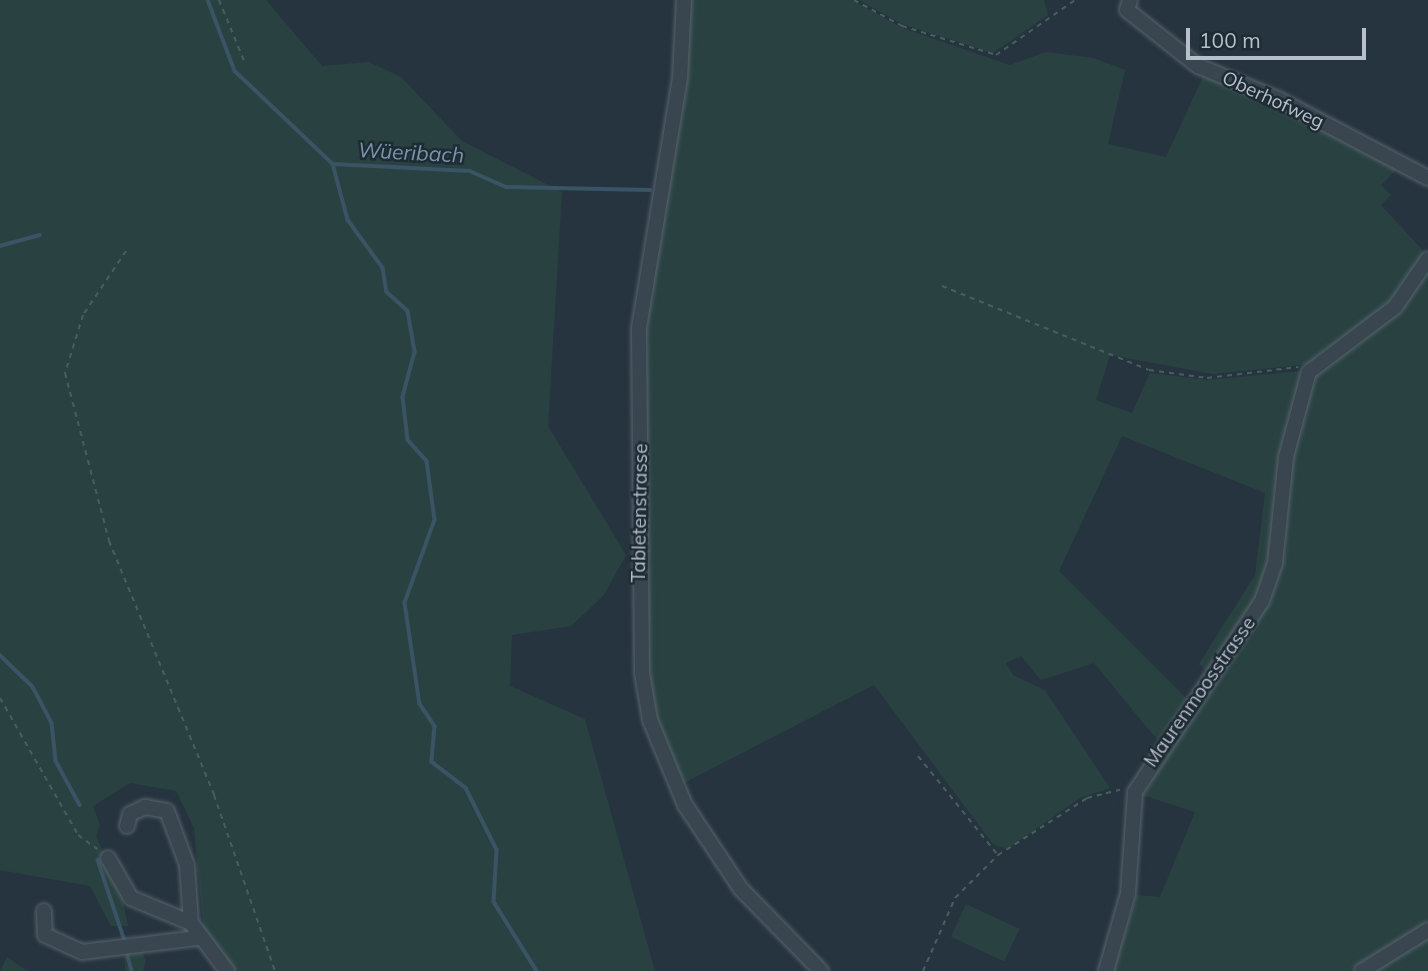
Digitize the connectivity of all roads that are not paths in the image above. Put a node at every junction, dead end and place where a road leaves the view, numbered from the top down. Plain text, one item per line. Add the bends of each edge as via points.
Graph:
1 (684, 0) edge
2 (1128, 5) edge
3 (1428, 178) edge
4 (1428, 259) edge
5 (127, 826) dead end
6 (107, 858) road end
7 (44, 911) dead end
8 (191, 923) junction
9 (1428, 930) edge
10 (197, 937) junction
11 (227, 971) edge
12 (821, 971) edge
13 (1106, 971) edge
14 (1362, 971) edge

1 - 12 street, Tabletenstrasse via 681,78 639,328 642,673 650,720 685,805 741,890
2 - 3 street, Oberhofweg via 1198,66 1278,99
4 - 13 street, Maurenmoosstrasse via 1395,307 1309,372 1286,457 1275,564 1262,601 1135,792 1128,893
5 - 8 street via 130,814 145,807 167,811 187,865
6 - 8 street via 131,898
7 - 10 street via 45,935 82,952
8 - 10 street
9 - 14 street
10 - 11 street

